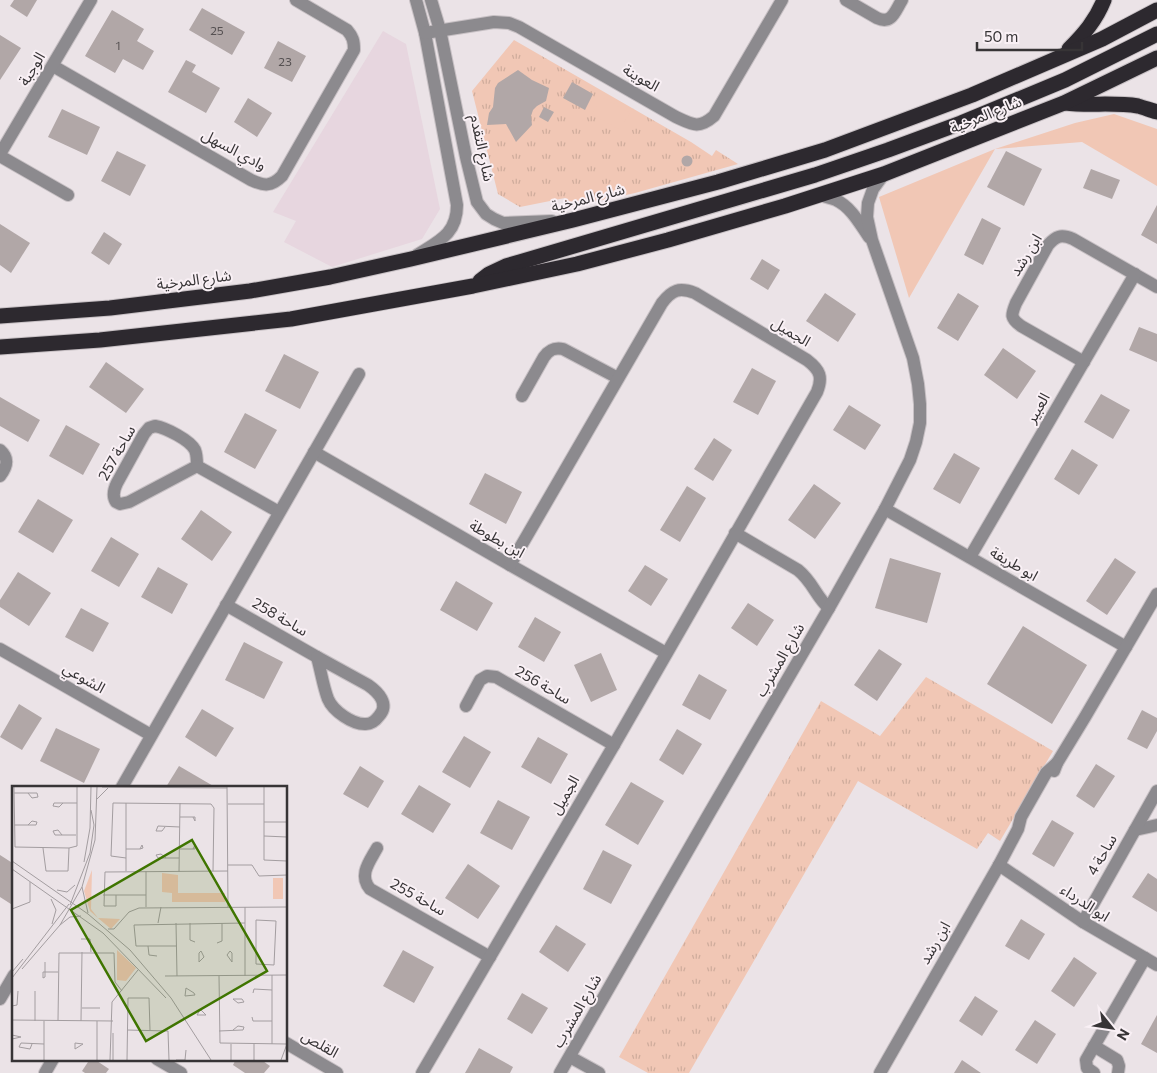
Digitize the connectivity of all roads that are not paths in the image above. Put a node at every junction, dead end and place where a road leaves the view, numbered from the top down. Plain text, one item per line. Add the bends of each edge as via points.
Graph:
1 (91, 0) edge
2 (296, 0) edge
3 (416, 0) edge
4 (431, 0) edge
5 (782, 0) edge
6 (846, 0) edge
7 (902, 0) edge
8 (1104, 0) edge
9 (1157, 10) edge
10 (440, 30) junction
11 (425, 33) junction
12 (1157, 34) edge
13 (1063, 55) junction
14 (1157, 58) edge
15 (52, 66) junction
16 (1064, 103) junction
17 (1157, 112) edge
18 (0, 155) edge
19 (884, 174) junction
20 (68, 195) dead end
21 (820, 195) junction
22 (574, 220) junction
23 (872, 240) junction
24 (411, 259) junction
25 (1135, 274) junction
26 (473, 286) junction
27 (1157, 287) edge
28 (0, 316) edge
29 (0, 347) edge
30 (1084, 362) junction
31 (358, 374) dead end
32 (618, 378) junction
33 (522, 396) dead end
34 (0, 450) edge
35 (314, 452) junction
36 (197, 466) junction
37 (0, 476) edge
38 (886, 510) junction
39 (279, 512) junction
40 (735, 533) junction
41 (970, 557) junction
42 (510, 565) junction
43 (1157, 594) edge
44 (226, 605) junction
45 (830, 608) junction
46 (1126, 647) junction
47 (0, 649) edge
48 (666, 653) junction
49 (317, 657) junction
50 (466, 706) dead end
51 (151, 735) junction
52 (614, 745) junction
53 (123, 786) edge
54 (1157, 791) edge
55 (1157, 825) edge
56 (1135, 830) junction
57 (377, 848) dead end
58 (998, 865) junction
59 (1083, 922) junction
60 (490, 957) junction
61 (1145, 958) junction
62 (1157, 965) edge
63 (12, 978) edge
64 (0, 999) edge
65 (288, 1044) edge
66 (1094, 1046) junction
67 (570, 1056) junction
68 (52, 1060) edge
69 (159, 1060) edge
70 (45, 1073) edge
71 (181, 1073) edge
72 (337, 1073) edge
73 (422, 1073) edge
74 (560, 1073) edge
75 (599, 1073) edge
76 (880, 1073) edge
77 (1094, 1073) edge
78 (1118, 1073) edge

1 - 15 street, الوجبة
2 - 15 street, وادي السهل via 347,30 352,36 354,50 282,176 269,184 251,180
3 - 11 street
4 - 10 street, شارع التقدم
5 - 10 street, العوينة via 714,116 696,125 676,117 509,23 494,22
6 - 7 street via 882,20 892,17
8 - 13 highway via 1090,28
9 - 13 highway, شارع المرخية
10 - 11 street, العوينة
10 - 22 street, شارع التقدم via 466,156 481,208 504,223
11 - 24 street via 457,214 453,226 442,239
12 - 26 highway via 1064,80 888,150 815,175 506,266
13 - 22 highway, شارع المرخية via 972,95 825,150
14 - 16 highway, شارع المرخية
15 - 18 street, الوجبة
16 - 17 highway via 1116,104
16 - 19 highway, شارع المرخية
18 - 20 street, الوجبة
19 - 21 highway, شارع المرخية
19 - 23 street, شارع المشرب via 868,203
21 - 23 street, شارع المشرب via 843,204
21 - 26 highway, شارع المرخية via 668,240
22 - 24 highway, شارع المرخية
23 - 38 street, شارع المشرب via 913,358 920,404 916,442
24 - 28 highway, شارع المرخية via 250,291 110,308
25 - 27 street, ابن رشد
25 - 30 street, العبير
25 - 30 street, ابن رشد via 1066,236 1054,239 1048,245 1016,303 1012,317
26 - 29 highway, شارع المرخية via 291,319 100,340
30 - 41 street, العبير
31 - 35 street
32 - 33 street via 557,348 544,357
32 - 40 street, الجميل via 662,303 676,290 695,293 815,367 820,383 816,392
32 - 42 street, الجميل
34 - 37 street via 7,462
35 - 39 street
35 - 42 street, ابن بطوطة
36 - 36 street, ساحة 257 via 129,502 120,504 114,499 117,483 149,428 161,427 188,442 196,452
36 - 39 street
38 - 41 street, ابو طريفة
38 - 45 street, شارع المشرب
39 - 44 street
40 - 45 street via 798,570
40 - 48 street, الجميل
41 - 46 street, ابو طريفة
42 - 48 street, ابن بطوطة
43 - 46 street, ابن رشد
44 - 49 street, ساحة 258
44 - 51 street
45 - 67 street, شارع المشرب
46 - 58 street, ابن رشد via 1020,817 1018,829
47 - 51 street, الشوعي
48 - 52 street, الجميل
49 - 49 street, ساحة 258 via 375,690 384,705 373,722 355,722 335,709 328,700
50 - 52 street, ساحة 256 via 480,680 487,676 496,677
51 - 53 street
52 - 60 street, الجميل
54 - 56 street, ساحة 4
55 - 56 street, ساحة 4
56 - 59 street, ساحة 4
57 - 60 street, ساحة 255 via 365,870 364,881 370,889
58 - 59 street, ابو الدرداء
58 - 76 street, ابن رشد
59 - 61 street, ابو الدرداء
60 - 73 street, الجميل
61 - 62 street, ابو الدرداء
61 - 66 street
63 - 64 street
65 - 72 street, القلص
66 - 77 street via 1086,1060 1087,1068
66 - 78 street via 1117,1060
67 - 74 street, شارع المشرب
67 - 75 street
68 - 70 street
69 - 71 street

